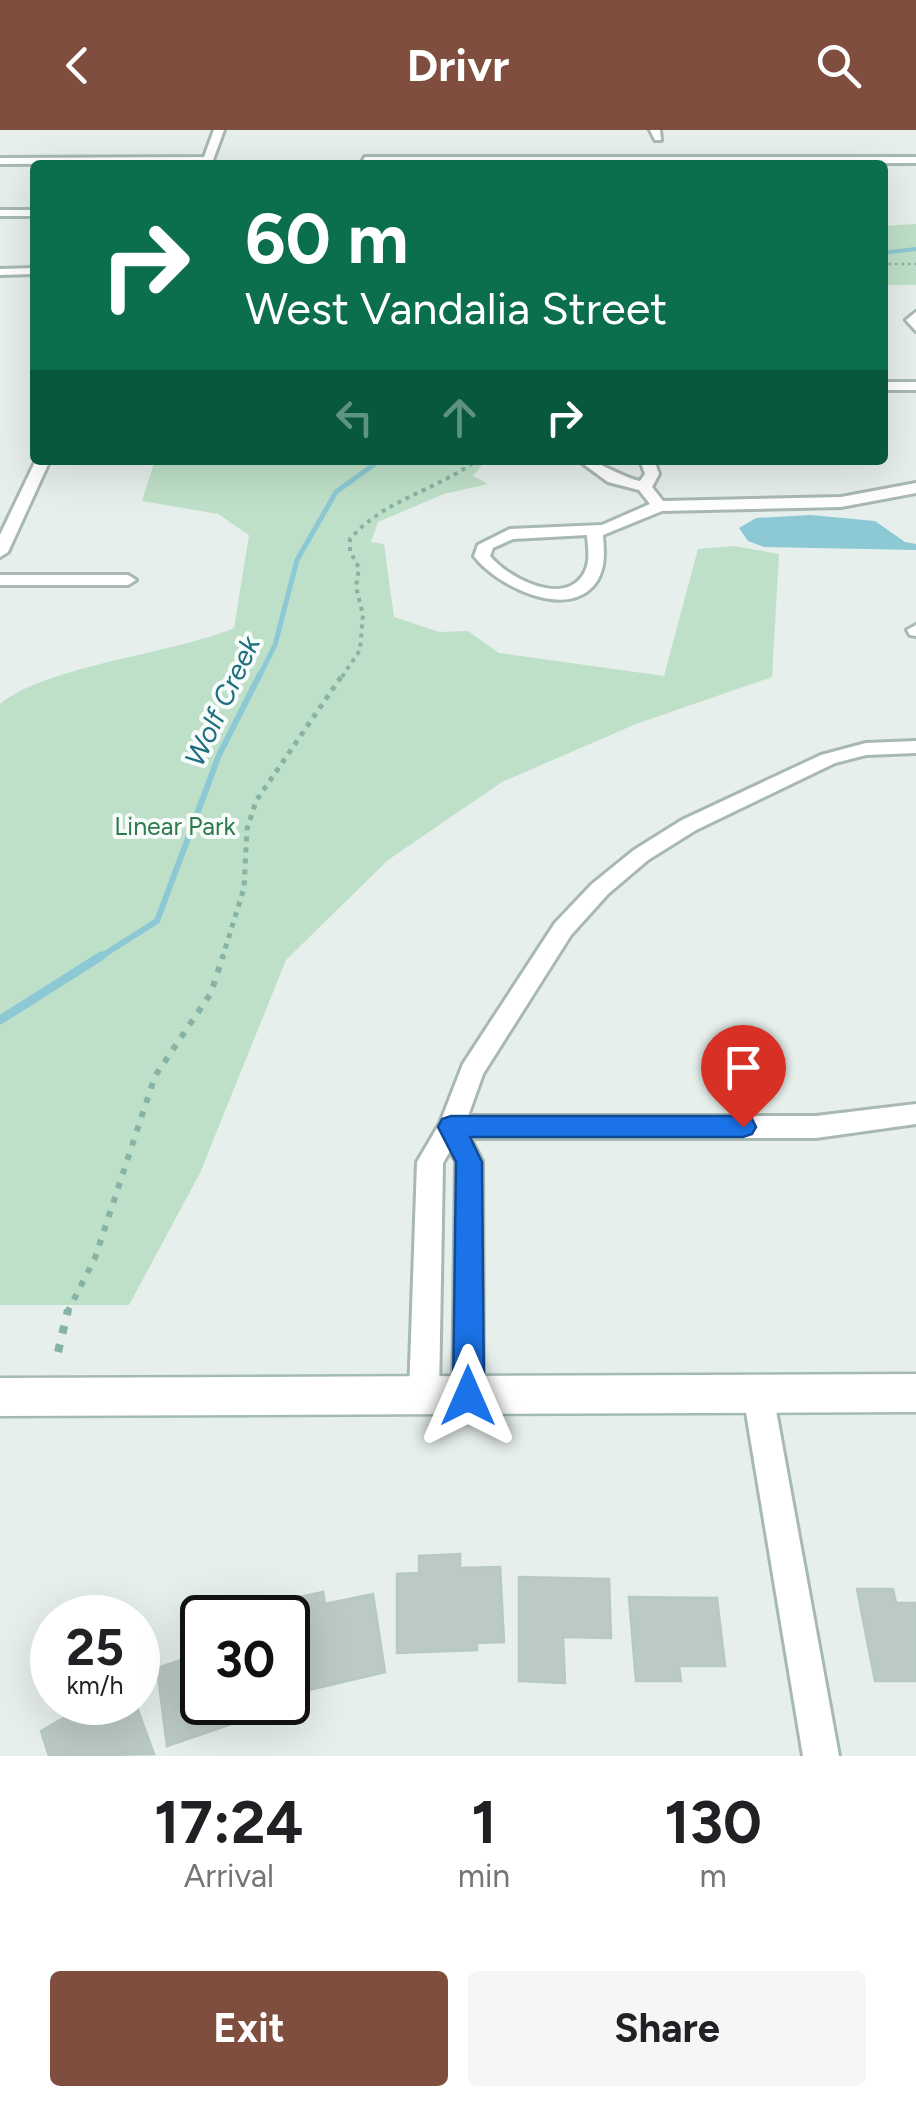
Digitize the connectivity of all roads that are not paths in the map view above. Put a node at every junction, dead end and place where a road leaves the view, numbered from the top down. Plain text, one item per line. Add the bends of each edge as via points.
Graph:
1 (219, 130) edge
2 (208, 160) edge
3 (0, 161) edge
4 (30, 161) edge
5 (888, 161) edge
6 (915, 161) edge
7 (0, 213) edge
8 (30, 213) edge
9 (30, 271) edge
10 (0, 272) edge
11 (916, 316) edge
12 (916, 327) edge
13 (888, 386) edge
14 (916, 386) edge
15 (41, 465) edge
16 (592, 465) edge
17 (649, 465) edge
18 (644, 487) junction
19 (916, 488) edge
20 (660, 506) junction
21 (595, 532) junction
22 (0, 552) edge
23 (0, 580) edge
24 (128, 580) dead end
25 (916, 747) edge
26 (916, 1114) edge
27 (451, 1127) junction
28 (916, 1393) edge
29 (758, 1394) junction
30 (424, 1396) junction
31 (468, 1396) junction
32 (0, 1397) edge
33 (820, 1756) edge

1 - 2 street
3 - 4 street
5 - 6 street
7 - 8 street
9 - 10 street
11 - 12 street
13 - 14 street
15 - 22 street
16 - 18 street
17 - 18 street via 652,474
18 - 20 street
19 - 20 street via 841,502
20 - 21 street
21 - 21 street via 501,536 486,544 482,556 527,587 569,592 594,578
23 - 24 street
25 - 27 street via 828,759 689,826 600,888 563,930 472,1071
26 - 27 street via 816,1127
27 - 30 street via 430,1162
27 - 31 street via 469,1162
28 - 29 main road
29 - 31 main road
29 - 33 street
30 - 31 main road
30 - 32 main road

